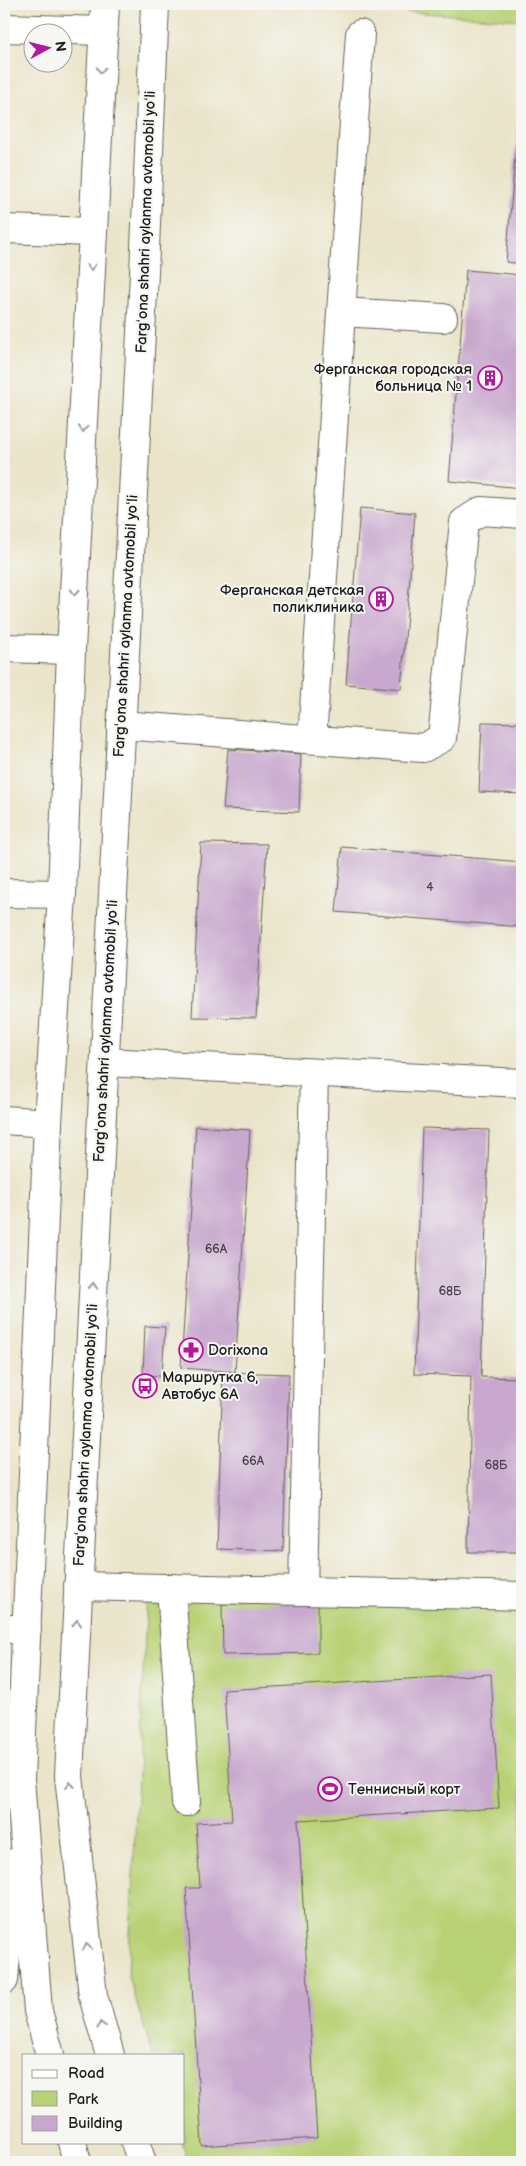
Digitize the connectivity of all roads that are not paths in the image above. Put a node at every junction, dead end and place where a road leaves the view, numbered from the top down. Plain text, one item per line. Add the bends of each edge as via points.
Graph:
1 (105, 4) edge
2 (155, 4) edge
3 (4, 28) edge
4 (103, 31) junction
5 (360, 34) dead end
6 (4, 229) edge
7 (92, 232) junction
8 (341, 312) junction
9 (443, 318) dead end
10 (522, 514) edge
11 (4, 648) edge
12 (72, 650) junction
13 (121, 725) junction
14 (312, 739) junction
15 (4, 894) edge
16 (62, 894) junction
17 (104, 1062) junction
18 (314, 1073) junction
19 (522, 1083) edge
20 (4, 1120) edge
21 (48, 1123) junction
22 (78, 1586) junction
23 (171, 1588) junction
24 (303, 1591) junction
25 (522, 1596) edge
26 (15, 1629) edge
27 (20, 1779) junction
28 (186, 1802) dead end
29 (4, 1980) edge
30 (50, 2054) edge
31 (110, 2054) edge
32 (72, 2144) edge
33 (136, 2144) edge
34 (77, 2162) edge
35 (142, 2162) edge

1 - 4 main road
2 - 13 main road, Fargʻona shahri aylanma avtomobil yoʻli
3 - 4 main road
4 -> 7 main road
5 - 8 main road
6 - 7 main road
7 -> 12 main road
8 - 9 main road
8 - 14 main road
10 - 14 main road via 480,511 464,522 442,738 422,748
11 - 12 main road
12 - 16 main road
13 - 14 main road
13 - 17 main road, Fargʻona shahri aylanma avtomobil yoʻli
15 - 16 main road
16 - 21 main road
17 - 18 main road
22 -> 17 main road, Fargʻona shahri aylanma avtomobil yoʻli
18 - 19 main road
18 - 24 main road
20 - 21 main road
21 - 26 main road
22 - 23 main road
31 -> 22 main road, Fargʻona shahri aylanma avtomobil yoʻli via 92,1996 69,1776
23 - 24 main road
23 - 28 main road
24 - 25 main road
26 - 27 main road
27 - 29 main road
27 - 30 main road via 38,2011
32 - 34 main road
33 - 35 main road

